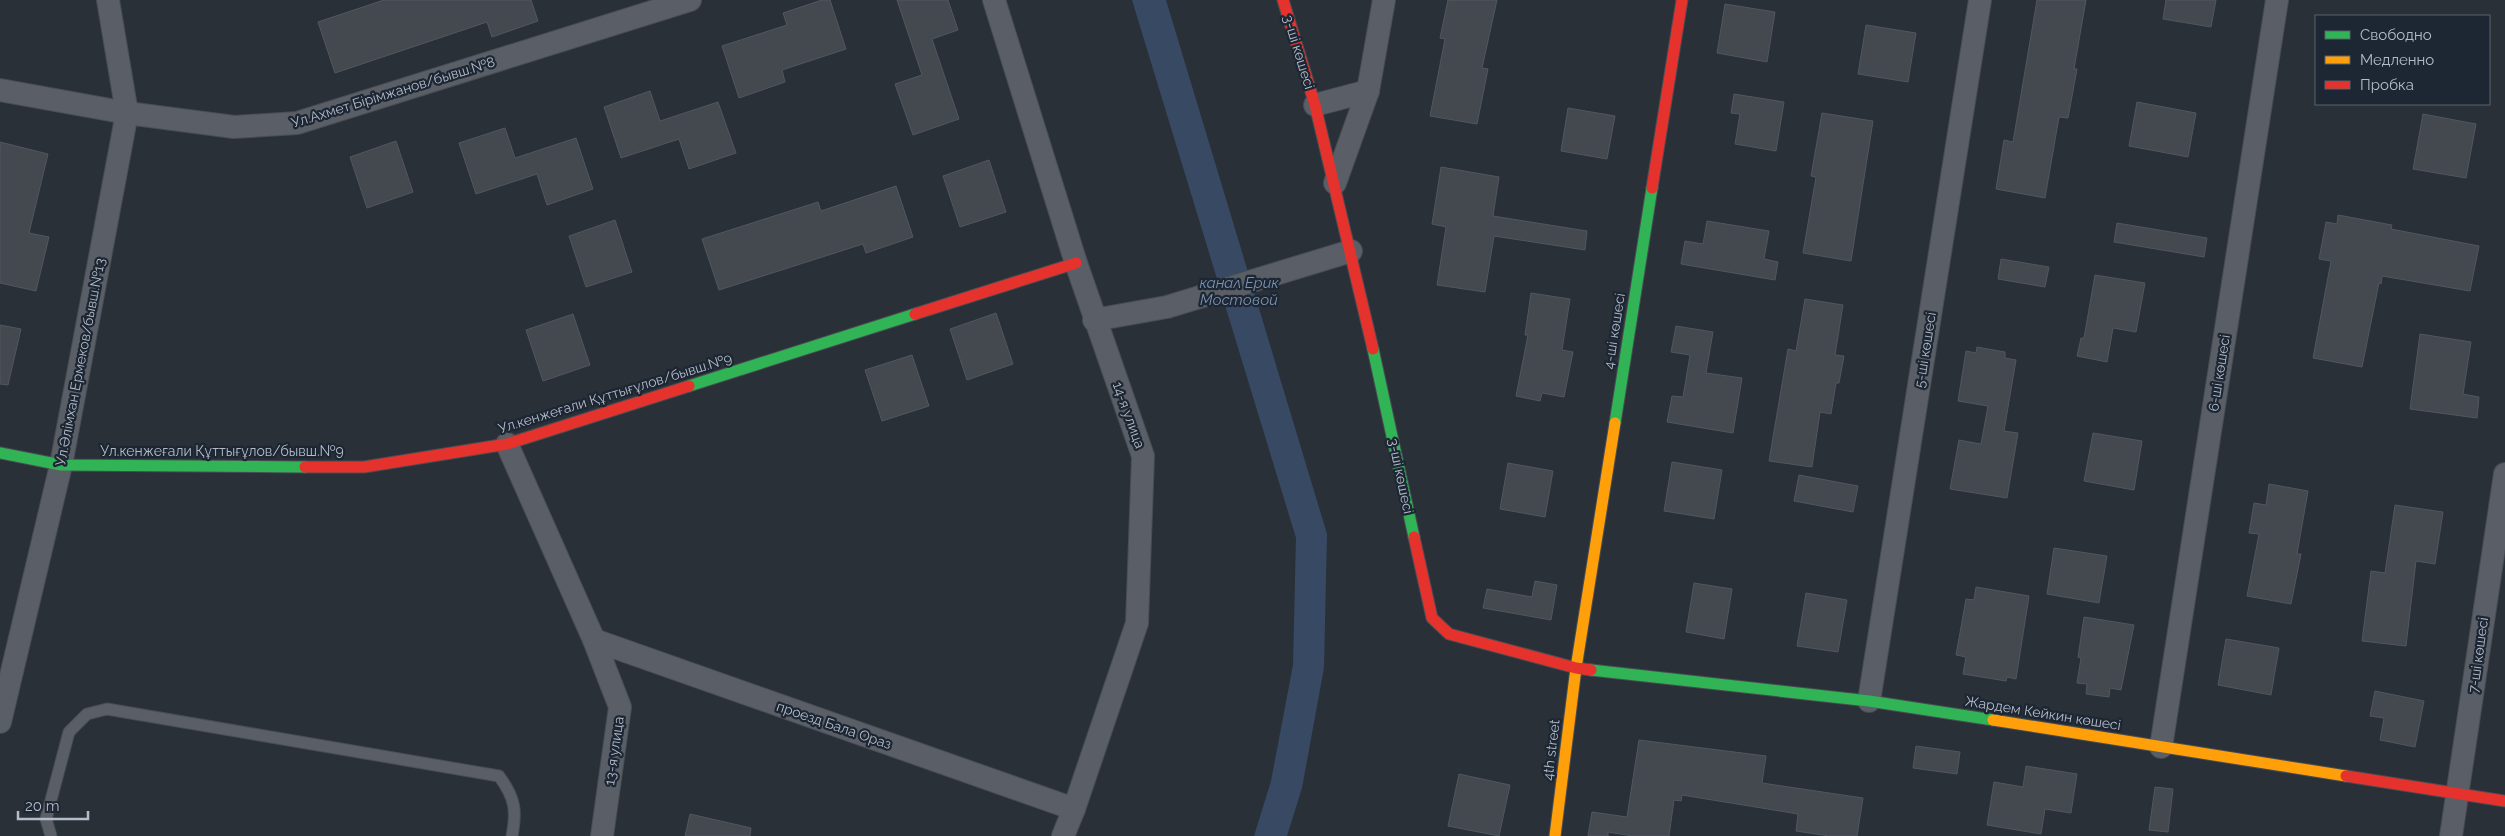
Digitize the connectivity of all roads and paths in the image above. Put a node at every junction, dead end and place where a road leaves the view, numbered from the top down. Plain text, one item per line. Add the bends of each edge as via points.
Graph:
1 (108, 0) edge
2 (690, 0) edge
3 (994, 0) edge
4 (1283, 0) edge
5 (1384, 0) edge
6 (1682, 0) edge
7 (1980, 0) edge
8 (2277, 0) edge
9 (0, 90) edge
10 (1368, 91) junction
11 (1315, 105) junction
12 (127, 113) junction
13 (1335, 183) junction
14 (1351, 250) junction
15 (1076, 263) junction
16 (1094, 320) junction
17 (506, 444) junction
18 (0, 453) edge
19 (61, 465) junction
20 (2505, 474) edge
21 (594, 640) junction
22 (1576, 668) junction
23 (1869, 701) junction
24 (0, 722) edge
25 (2161, 747) junction
26 (2458, 793) junction
27 (2505, 801) edge
28 (1074, 809) junction
29 (51, 836) edge
30 (512, 836) edge
31 (602, 836) edge
32 (1063, 836) edge
33 (1556, 836) edge
34 (2452, 836) edge

1 - 12 street, Ул.Әлімхан Ермеков/бывш.№13
2 - 12 street, Ул.Ахмет Бірімжанов/бывш.№8 via 298,123 234,127
3 - 15 street, 14-я улица
4 - 11 street, 3-ші көшесі
5 - 10 street
6 - 22 street, 4-ші көшесі
7 - 23 street, 5-ші көшесі
8 - 25 street, 6-ші көшесі
9 - 12 street, Ул.Ахмет Бірімжанов/бывш.№8
10 - 11 street, 3-ші көшесі
10 - 13 street
11 - 13 street, 3-ші көшесі
12 - 19 street, Ул.Әлімхан Ермеков/бывш.№13
13 - 14 street, 3-ші көшесі
14 - 16 street via 1167,307
14 - 22 street, 3-ші көшесі via 1432,618 1449,634
15 - 16 street, 14-я улица
15 - 17 street, Ул.кенжеғали Құттығұлов/бывш.№9
16 - 28 street, 14-я улица via 1143,456 1137,623
17 - 19 street, Ул.кенжеғали Құттығұлов/бывш.№9 via 364,468
17 - 21 street, 13-я улица
18 - 19 street, Ул.кенжеғали Құттығұлов/бывш.№9
19 - 24 street, Ул.Әлімхан Ермеков/бывш.№13
20 - 26 street, 7-ші көшесі
21 - 28 street, проезд Бала Ораз
21 - 31 street, 13-я улица via 620,707
22 - 23 street, Жардем Кейкин көшесі
22 - 33 street, 4th street
23 - 25 street, Жардем Кейкин көшесі
25 - 26 street, Жардем Кейкин көшесі
26 - 27 street, Жардем Кейкин көшесі
26 - 34 street, 7-ші көшесі
28 - 32 street, 14-я улица
29 - 30 lane via 46,819 69,732 87,714 107,709 499,776 510,791 516,815

